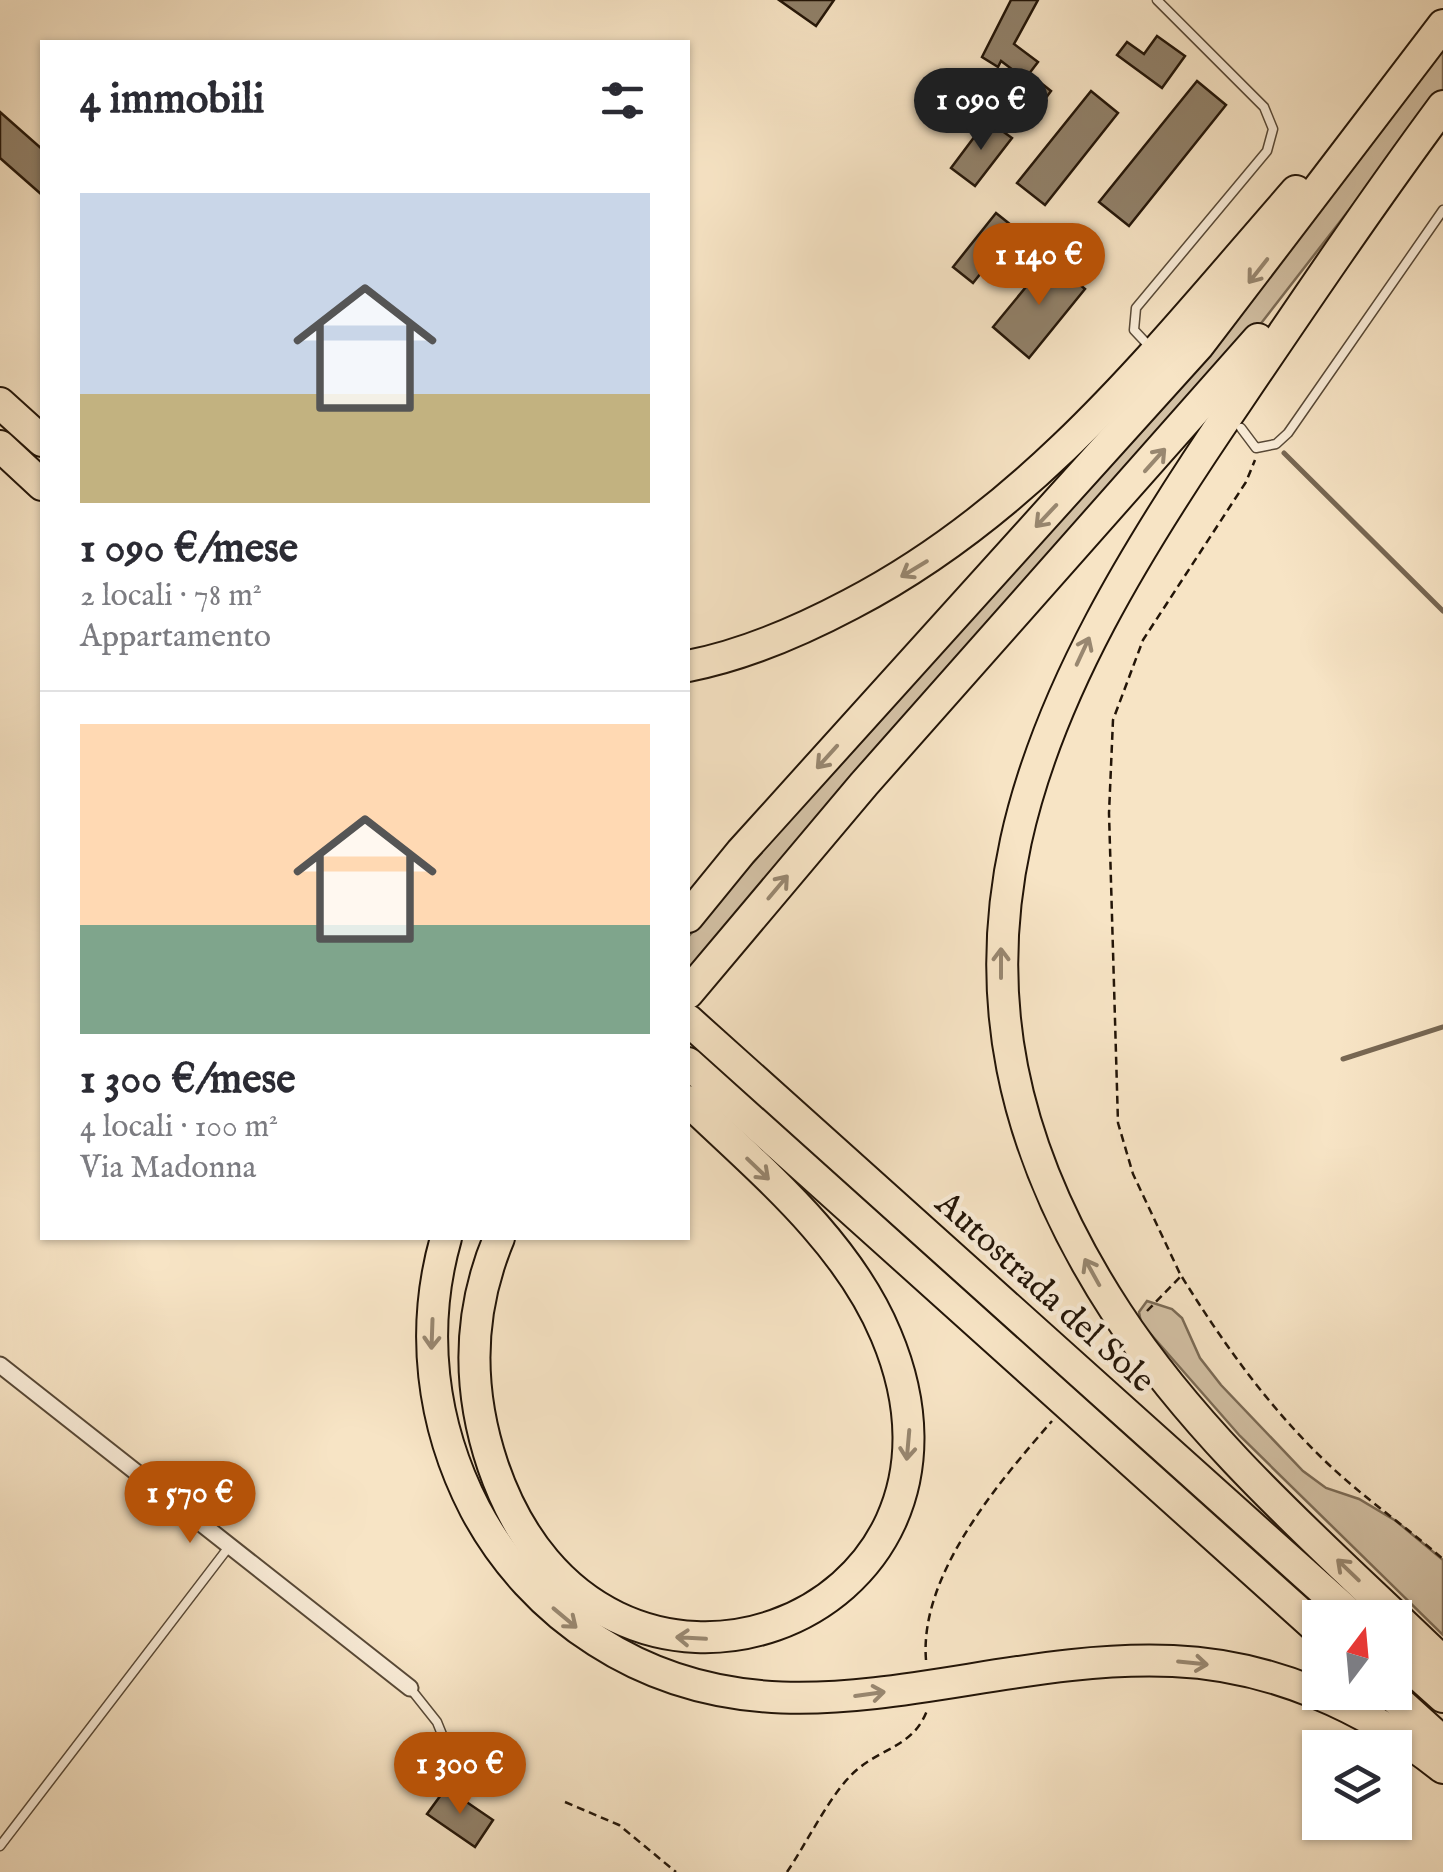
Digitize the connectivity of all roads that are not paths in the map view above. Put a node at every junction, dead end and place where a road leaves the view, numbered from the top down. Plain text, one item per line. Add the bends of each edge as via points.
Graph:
1 (1157, 0) edge
2 (1443, 24) edge
3 (1443, 106) edge
4 (1381, 190) junction
5 (1443, 210) edge
6 (1150, 347) dead end
7 (0, 402) edge
8 (1241, 428) dead end
9 (40, 438) edge
10 (0, 446) edge
11 (40, 482) edge
12 (690, 665) edge
13 (690, 916) edge
14 (690, 991) edge
15 (690, 1022) edge
16 (690, 1065) edge
17 (690, 1103) edge
18 (446, 1240) edge
19 (498, 1240) edge
20 (0, 1366) edge
21 (228, 1548) junction
22 (1334, 1600) edge
23 (1302, 1615) edge
24 (1443, 1662) edge
25 (1412, 1669) edge
26 (410, 1688) joint
27 (1443, 1697) edge
28 (1408, 1710) edge
29 (1443, 1742) edge
30 (1443, 1768) edge
31 (458, 1774) dead end
32 (0, 1846) edge

1 - 6 lane via 1264,107 1273,129 1267,151 1136,308 1134,330
2 -> 12 highway via 1116,396 1002,506 922,565 833,614
2 -> 13 highway via 1199,345
3 - 4 highway
14 -> 4 highway via 864,784 1183,429
24 -> 4 highway via 1214,1436 1119,1317 1036,1152 1017,1089 1002,991 1003,920 1016,840 1050,727 1090,636 1179,487
5 - 8 lane via 1288,433 1256,448
7 - 9 highway
10 - 11 highway
15 - 22 highway, Autostrada del Sole
16 - 23 highway, Autostrada del Sole
17 -> 19 highway via 837,1253 877,1315 902,1377 910,1432 896,1507 865,1562 820,1604 748,1635 674,1637 589,1602 544,1558 507,1504 473,1381 480,1297
18 -> 30 highway via 431,1360 443,1428 471,1500 504,1555 554,1610 639,1666 705,1690 798,1700 1091,1664 1200,1663 1324,1696 1387,1728
20 - 21 street
21 - 26 street
21 - 32 lane
25 - 27 highway
26 - 31 lane via 436,1722
28 - 29 highway

